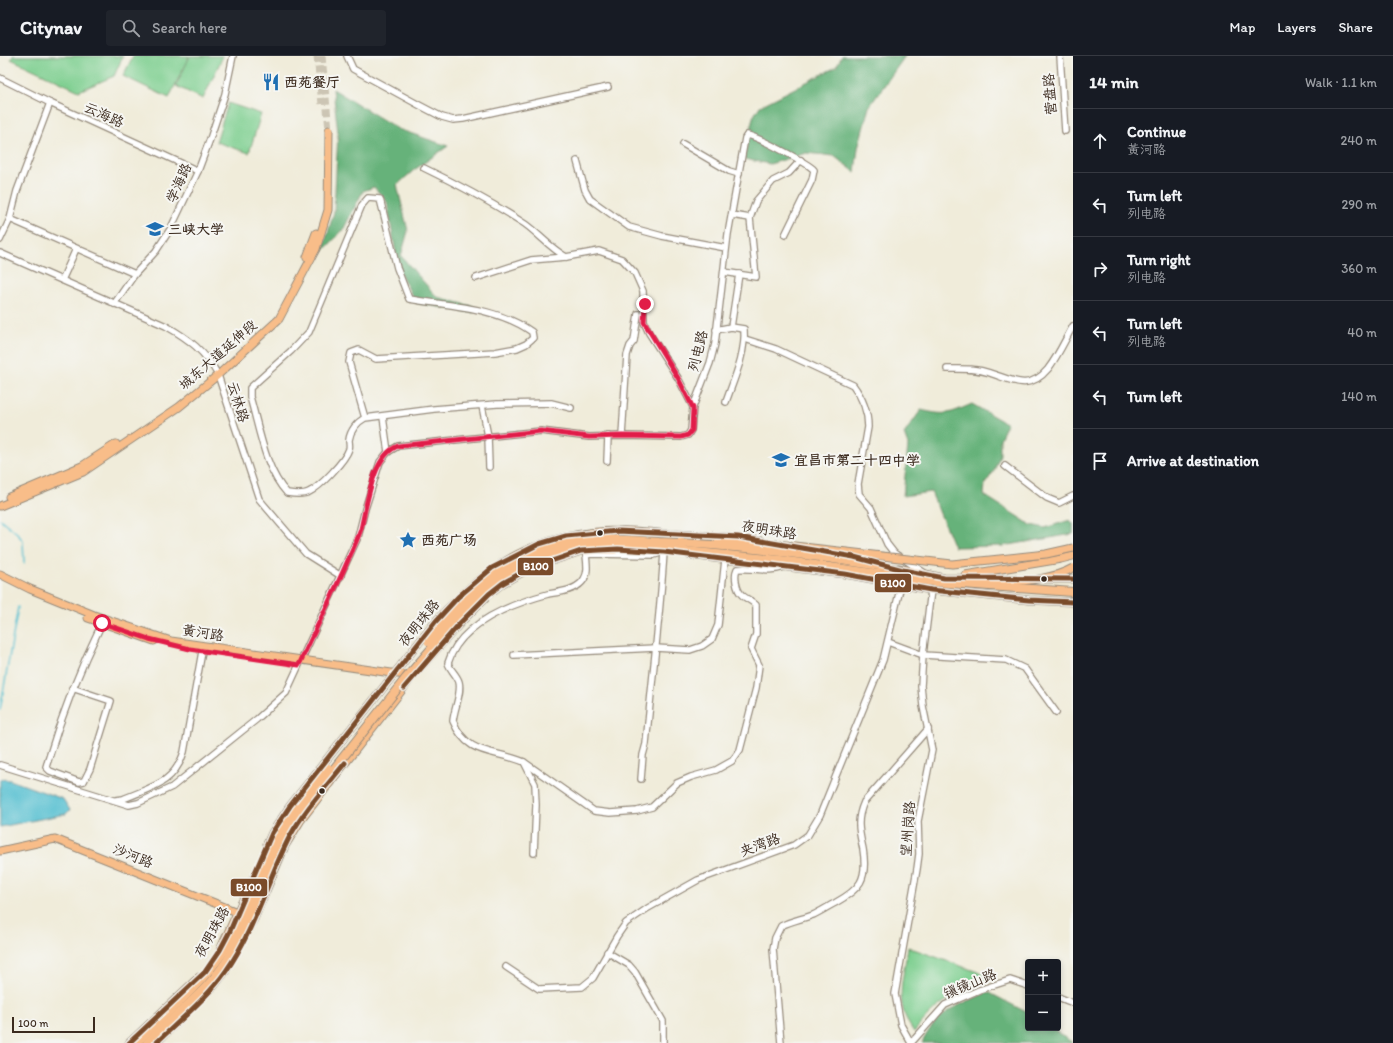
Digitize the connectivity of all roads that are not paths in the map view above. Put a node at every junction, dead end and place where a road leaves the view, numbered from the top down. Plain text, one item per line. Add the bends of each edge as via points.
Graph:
1 (233, 56) edge
2 (347, 56) edge
3 (1060, 56) edge
4 (0, 78) edge
5 (608, 87) dead end
6 (50, 104) junction
7 (327, 129) tunnel mouth
8 (1065, 131) dead end
9 (683, 144) dead end
10 (801, 160) junction
11 (577, 161) dead end
12 (424, 168) dead end
13 (198, 171) junction
14 (739, 174) junction
15 (732, 215) junction
16 (750, 218) junction
17 (10, 220) junction
18 (785, 235) dead end
19 (0, 240) edge
20 (726, 248) junction
21 (76, 249) junction
22 (0, 253) edge
23 (566, 257) junction
24 (724, 272) junction
25 (135, 274) junction
26 (739, 274) junction
27 (476, 278) dead end
28 (62, 280) junction
29 (114, 304) junction
30 (638, 314) dead end
31 (1073, 326) edge
32 (731, 327) junction
33 (716, 330) junction
34 (745, 339) junction
35 (947, 369) dead end
36 (217, 374) junction
37 (726, 402) dead end
38 (482, 406) junction
39 (571, 408) dead end
40 (693, 408) junction
41 (383, 417) junction
42 (365, 418) junction
43 (488, 436) junction
44 (608, 436) junction
45 (622, 436) junction
46 (388, 452) junction
47 (607, 461) dead end
48 (1005, 466) dead end
49 (489, 467) dead end
50 (1073, 496) edge
51 (0, 501) edge
52 (0, 506) edge
53 (690, 543) junction
54 (1073, 548) edge
55 (664, 552) junction
56 (1073, 557) edge
57 (725, 560) junction
58 (788, 566) junction
59 (1073, 568) edge
60 (903, 570) junction
61 (999, 570) junction
62 (0, 574) edge
63 (927, 574) junction
64 (341, 576) junction
65 (952, 578) junction
66 (995, 579) junction
67 (1073, 579) edge
68 (0, 580) edge
69 (901, 585) junction
70 (972, 585) junction
71 (931, 590) junction
72 (1073, 592) edge
73 (1073, 602) edge
74 (103, 621) junction
75 (888, 642) junction
76 (655, 648) junction
77 (203, 649) junction
78 (514, 655) dead end
79 (923, 655) junction
80 (300, 663) junction
81 (394, 676) junction
82 (411, 679) junction
83 (72, 688) junction
84 (1056, 712) dead end
85 (928, 729) junction
86 (524, 762) junction
87 (0, 765) edge
88 (640, 779) dead end
89 (113, 800) junction
90 (0, 851) edge
91 (534, 853) dead end
92 (238, 913) junction
93 (254, 919) junction
94 (607, 952) junction
95 (506, 967) dead end
96 (1025, 985) edge
97 (1061, 998) edge
98 (1073, 1003) edge
99 (129, 1043) edge
100 (136, 1043) edge
101 (147, 1043) edge
102 (156, 1043) edge
103 (663, 1043) edge
104 (780, 1043) edge
105 (911, 1043) edge

1 - 13 street, 学海路 via 225,94
2 - 5 street via 353,69 442,117 453,120
3 - 8 street, 营盘路
4 - 6 street, 云海路
6 - 13 street, 云海路
6 - 17 street via 17,191
7 - 36 main road, 城东大道延伸段 via 324,208 310,251 275,317
9 - 14 street via 729,171
10 - 14 street, 列电路 via 747,135
10 - 16 street via 789,173 780,176 766,188 756,201
10 - 18 street via 810,165 814,174
11 - 20 street via 590,199 629,227
12 - 23 street via 526,225
13 - 25 street, 学海路 via 166,237
14 - 15 street, 列电路
15 - 16 street
15 - 20 street, 列电路
16 - 26 street via 756,276
17 - 19 street
17 - 21 street
20 - 24 street, 列电路
21 - 25 street
21 - 28 street
22 - 28 street, 云林路
23 - 27 street via 530,260
23 - 40 street via 599,251 622,259 635,273 643,291 644,322
24 - 26 street
24 - 33 street, 列电路
25 - 29 street, 学海路
26 - 32 street
28 - 29 street, 云林路
29 - 36 street, 云林路 via 166,326 191,341 212,364
30 - 45 street via 634,341 627,355
31 - 35 street via 1048,369 1034,380 1023,383 1010,381 989,372
32 - 33 street
32 - 34 street via 744,329
33 - 40 street, 列电路 via 710,363
34 - 37 street
34 - 63 street via 776,349 853,385 859,392 868,418 868,427 858,484 859,494 874,512 887,544 894,553
36 - 51 main road, 城东大道延伸段 via 174,406 82,466
36 - 52 main road, 城东大道延伸段 via 178,407 83,472
36 - 64 street, 云林路 via 259,499 306,554
38 - 39 street via 551,403
38 - 41 street via 434,409
38 - 43 street
40 - 45 street, 列电路 via 692,430 688,435
41 - 42 street
41 - 46 street
42 - 42 street via 358,421 349,438 350,448 346,455 320,484 309,492 287,493 270,466 250,397 250,388 309,332 362,206 368,198 380,198 397,268 409,299 461,307 512,320 532,332 532,338 517,348 495,352 376,359 359,350 351,353 349,362
43 - 44 street, 列电路 via 541,431 589,437
43 - 46 street, 列电路 via 398,446
43 - 49 street
44 - 45 street, 列电路
44 - 47 street
46 - 64 street via 378,468 358,537
48 - 50 street via 1053,500 1060,503
53 - 54 main road, bridge via 777,544 952,564 1046,554
53 - 60 highway, bridge via 798,553
53 - 100 highway, bridge via 606,539 569,543 524,558 483,583 450,616 292,812 276,836 225,950 205,976
55 - 57 main road
55 - 76 street
55 - 82 main road via 618,549 581,551 528,569 489,594
55 - 86 street via 654,555 586,555 586,575 582,582 571,589 506,608 483,621 457,643 448,663 458,681 459,692 453,721 456,729 463,739 479,750
56 - 61 main road
57 - 58 main road
57 - 76 street via 719,618 712,639 690,650
58 - 69 main road
58 - 86 street via 774,570 737,569 735,573 738,590 756,605 756,634 751,649 759,665 746,731 740,750 732,761 716,770 677,783 652,806 637,811 610,813 594,811
59 - 70 main road, bridge via 1046,576
60 - 63 main road, 夜明珠路
60 - 81 main road, 夜明珠路 via 854,557 738,538 618,531 566,536 539,544 516,555 475,581 436,621
61 - 65 main road
61 - 66 main road via 989,573
62 - 74 main road, 黄河路
63 - 65 main road, 夜明珠路
64 - 80 street
65 - 66 main road, 夜明珠路
66 - 67 main road, 夜明珠路
68 - 74 main road, 黄河路
69 - 71 main road
69 - 75 street, 夹湾路
70 - 72 highway, bridge
70 - 101 highway, bridge via 780,560 618,546 568,549 541,557 500,577 457,618 302,809 283,837 252,911 226,961 212,981
71 - 73 main road
71 - 79 street, 望州岗路
74 - 77 main road, 黄河路
74 - 83 street
75 - 79 street
75 - 94 street, 夹湾路 via 820,816 808,835 794,845 698,880 667,896 626,923
76 - 78 street
76 - 88 street
77 - 80 main road, 黄河路
77 - 89 street via 180,765 173,775 161,782 123,799
79 - 84 street via 1006,660 1025,669
79 - 85 street, 望州岗路 via 923,706
80 - 81 main road, 黄河路
80 - 89 street via 286,693 193,772 172,787 138,803 129,805
81 - 82 main road, 黄河路
81 - 92 main road, 夜明珠路 via 290,806 272,833
82 - 93 main road via 301,820 285,846
83 - 83 street via 46,767 79,782 84,780 90,769 111,701
85 - 104 street via 864,802 859,813 858,825 864,856 863,877 858,888 849,896 813,915 781,926 775,938 774,965
85 - 105 street, 望州岗路 via 932,756 921,800 917,869 895,994 901,1025
86 - 91 street via 535,784
87 - 89 street
90 - 92 main road, 沙河路 via 55,839
92 - 93 main road, 沙河路
92 - 99 main road, 夜明珠路 via 220,950 205,972
93 - 102 main road via 236,956 221,977
94 - 95 street, 夹湾路 via 593,978 582,987 539,989
94 - 103 street via 629,965 635,972 663,1021
96 - 105 street, 镇镜山路 via 1010,980 946,1005
97 - 98 street

